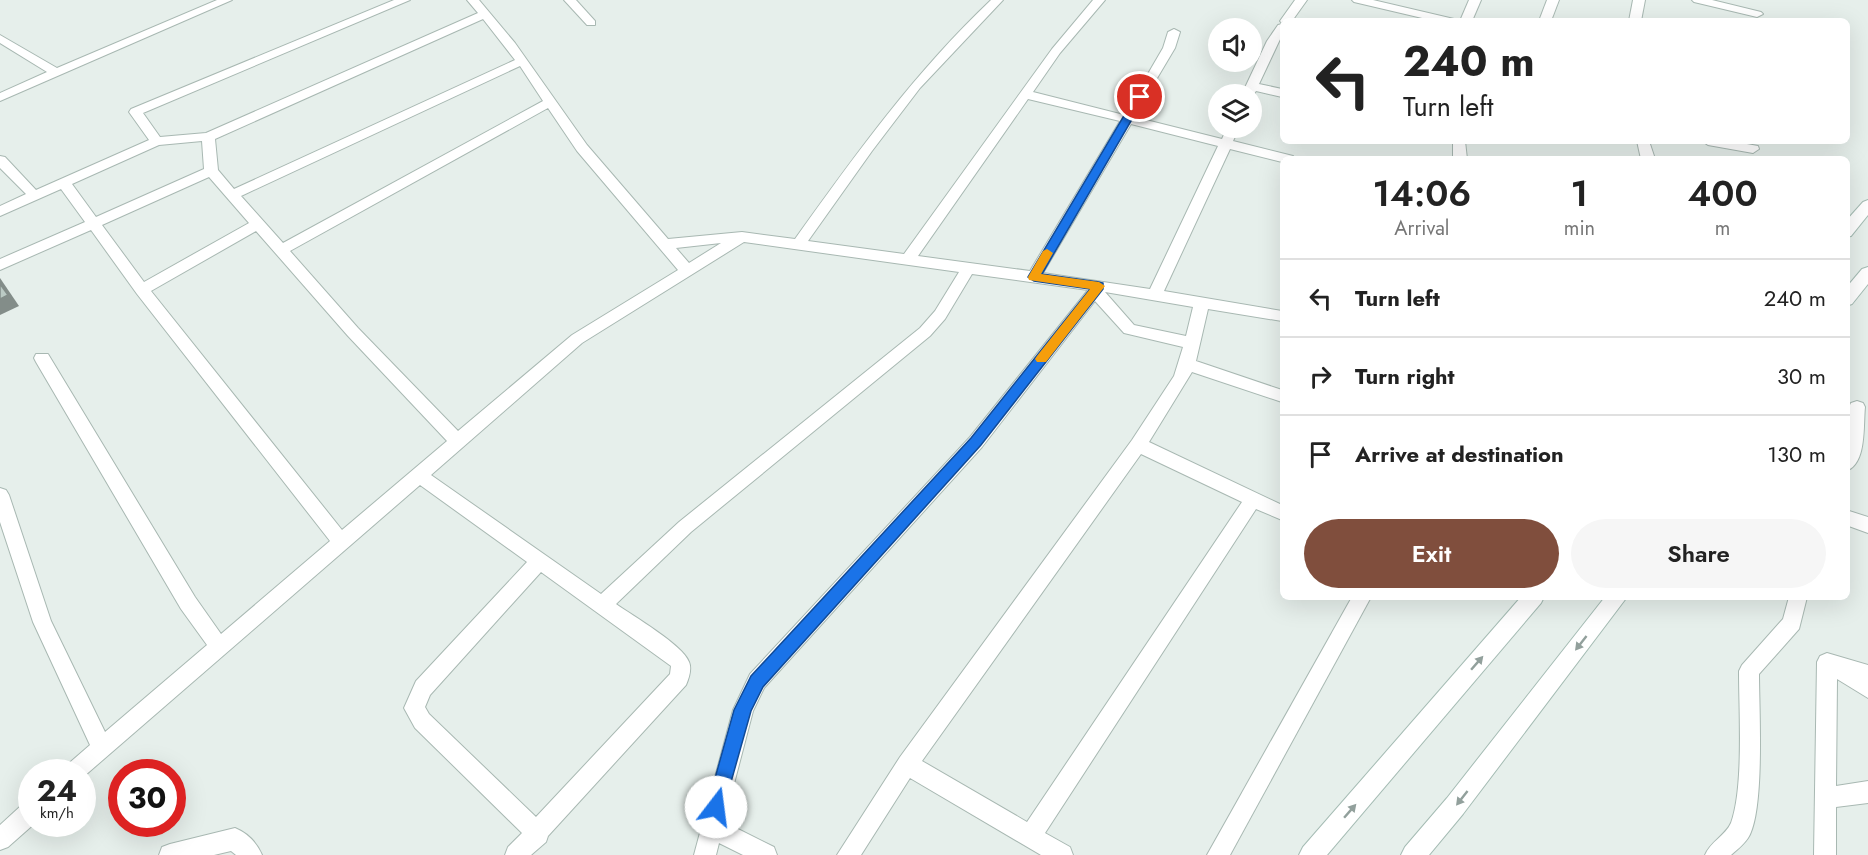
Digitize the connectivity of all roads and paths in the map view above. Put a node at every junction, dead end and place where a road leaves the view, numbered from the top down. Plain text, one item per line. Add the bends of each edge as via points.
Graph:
1 (226, 0) edge
2 (404, 0) edge
3 (473, 0) edge
4 (570, 0) edge
5 (997, 0) edge
6 (1099, 0) edge
7 (1358, 0) edge
8 (1475, 0) edge
9 (1553, 0) edge
10 (1640, 0) edge
11 (1698, 0) edge
12 (1387, 3) edge
13 (1298, 4) edge
14 (485, 14) junction
15 (1757, 14) dead end
16 (1288, 18) edge
17 (1440, 18) edge
18 (1467, 18) edge
19 (1546, 18) edge
20 (1636, 18) edge
21 (591, 22) dead end
22 (1174, 32) dead end
23 (0, 38) edge
24 (1278, 42) edge
25 (522, 61) junction
26 (57, 73) junction
27 (1254, 84) edge
28 (1262, 91) edge
29 (1280, 93) edge
30 (1025, 94) junction
31 (0, 97) edge
32 (550, 102) junction
33 (1128, 118) junction
34 (208, 137) junction
35 (1228, 138) edge
36 (157, 141) junction
37 (1225, 143) junction
38 (1725, 144) edge
39 (1753, 149) dead end
40 (1280, 157) edge
41 (0, 160) edge
42 (211, 171) junction
43 (64, 183) junction
44 (232, 195) junction
45 (35, 196) junction
46 (1868, 205) edge
47 (0, 211) edge
48 (95, 223) junction
49 (258, 224) junction
50 (1850, 227) edge
51 (742, 237) junction
52 (664, 244) junction
53 (799, 244) junction
54 (281, 250) junction
55 (908, 259) junction
56 (0, 265) edge
57 (968, 269) junction
58 (687, 270) junction
59 (1868, 273) edge
60 (1034, 277) junction
61 (1097, 289) junction
62 (142, 290) junction
63 (1155, 295) junction
64 (1850, 295) edge
65 (1202, 302) junction
66 (1280, 316) edge
67 (1193, 340) junction
68 (42, 358) dead end
69 (1187, 364) junction
70 (1280, 395) edge
71 (1857, 407) edge
72 (458, 441) junction
73 (1138, 445) junction
74 (1850, 459) edge
75 (419, 475) junction
76 (0, 495) edge
77 (1254, 498) junction
78 (1280, 512) edge
79 (1850, 518) edge
80 (1868, 525) edge
81 (341, 542) junction
82 (540, 560) junction
83 (1360, 600) edge
84 (1531, 600) edge
85 (1615, 600) edge
86 (1797, 600) edge
87 (603, 604) junction
88 (219, 647) junction
89 (1827, 662) junction
90 (1868, 674) edge
91 (1868, 689) edge
92 (102, 748) junction
93 (89, 759) edge
94 (907, 764) junction
95 (1868, 792) edge
96 (1826, 798) junction
97 (18, 823) edge
98 (711, 827) junction
99 (538, 834) junction
100 (1030, 837) junction
101 (0, 839) edge
102 (170, 855) edge
103 (251, 855) edge
104 (516, 855) edge
105 (705, 855) edge
106 (766, 855) edge
107 (848, 855) edge
108 (1062, 855) edge
109 (1218, 855) edge
110 (1311, 855) edge
111 (1413, 855) edge
112 (1716, 855) edge
113 (1825, 855) edge

1 - 26 street
2 - 36 street via 135,112
3 - 14 street
4 - 21 street
5 - 53 street via 959,34 865,149
6 - 30 street
7 - 12 street
8 - 18 street
9 - 19 street
10 - 20 street
11 - 15 street
12 - 17 street
13 - 16 street
14 - 25 street
14 - 34 street
22 - 33 street via 1169,48
23 - 26 street
24 - 27 street
25 - 32 street
25 - 44 street
26 - 31 street
28 - 29 street
30 - 33 street
30 - 55 street
32 - 52 street via 582,148
32 - 54 street
33 - 37 street
33 - 60 street
34 - 36 street
34 - 42 street
35 - 37 street
36 - 43 street
37 - 40 street
37 - 63 street
38 - 39 street
41 - 45 street
42 - 44 street
42 - 48 street
43 - 45 street
43 - 48 street
44 - 49 street
45 - 47 street
46 - 50 main road
48 - 56 street
48 - 62 street
49 - 54 street
49 - 62 street
51 - 52 street
51 - 53 street
51 - 58 street
52 - 58 street
53 - 55 street
54 - 72 street
55 - 57 street
57 - 60 street
57 - 87 street via 925,332 686,527
58 - 72 street via 577,339
59 - 64 main road
60 - 61 street
61 - 63 street
61 - 67 street via 1129,329 1182,342
61 - 98 street via 976,442 757,681 743,710
62 - 81 street
63 - 65 street
65 - 66 street
65 - 67 street
67 - 69 street
68 - 88 street via 188,603
69 - 70 street
69 - 73 street
71 - 74 street
72 - 75 street
73 - 77 street
73 - 94 street
75 - 81 street
75 - 82 street
76 - 92 street via 42,622
77 - 78 street
77 - 100 street
79 - 80 street
81 - 88 street
82 - 87 street
82 - 99 street via 423,688 414,708 422,721
83 - 109 street
110 -> 84 main road
85 -> 111 main road
86 - 112 street via 1792,623 1749,671 1748,791 1740,831
87 - 99 street via 676,657 681,665 679,678
88 - 92 street
89 - 90 street
89 - 91 street
89 - 96 street
92 - 93 street
94 - 100 street
94 - 107 street
95 - 96 street
96 - 113 street
97 - 101 street
98 - 105 street
98 - 106 street
99 - 104 street
100 - 108 street
102 - 103 street via 235,839

